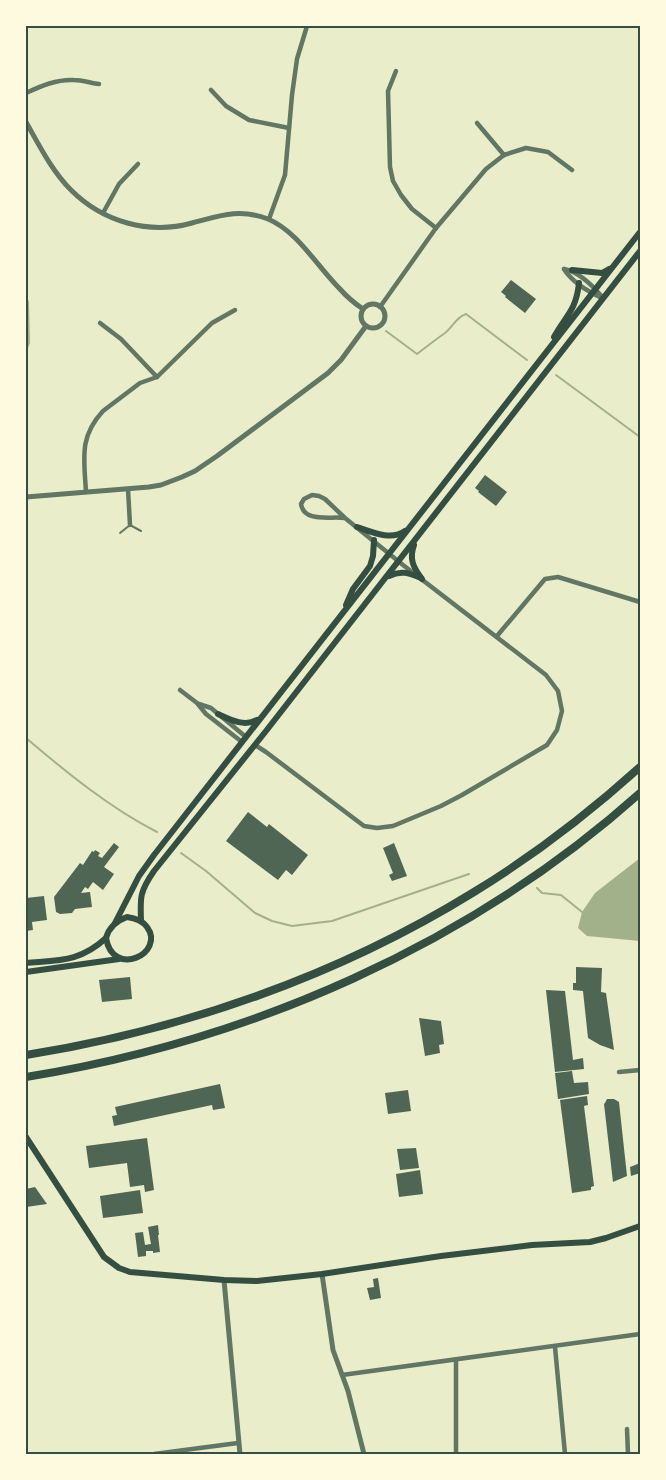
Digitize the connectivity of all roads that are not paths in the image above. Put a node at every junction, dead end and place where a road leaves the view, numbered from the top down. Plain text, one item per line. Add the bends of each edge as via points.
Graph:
1 (307, 26) edge
2 (396, 71) dead end
3 (99, 84) dead end
4 (211, 90) dead end
5 (26, 93) edge
6 (26, 122) edge
7 (477, 123) dead end
8 (288, 128) junction
9 (504, 154) junction
10 (138, 164) dead end
11 (572, 170) dead end
12 (103, 213) junction
13 (269, 219) junction
14 (436, 228) junction
15 (640, 232) edge
16 (640, 251) edge
17 (613, 266) junction
18 (572, 270) junction
19 (579, 283) junction
20 (594, 291) junction
21 (603, 298) junction
22 (380, 307) junction
23 (363, 309) junction
24 (235, 310) dead end
25 (100, 323) dead end
26 (366, 326) junction
27 (547, 351) junction
28 (157, 377) junction
29 (128, 489) junction
30 (86, 492) junction
31 (26, 497) edge
32 (345, 518) junction
33 (130, 525) junction
34 (357, 527) junction
35 (409, 528) junction
36 (141, 531) dead end
37 (120, 533) dead end
38 (418, 536) junction
39 (374, 540) junction
40 (390, 554) junction
41 (398, 561) junction
42 (385, 578) junction
43 (422, 579) junction
44 (640, 602) edge
45 (342, 614) junction
46 (497, 636) junction
47 (180, 690) dead end
48 (197, 703) junction
49 (218, 714) junction
50 (260, 718) junction
51 (244, 740) junction
52 (255, 745) junction
53 (640, 767) edge
54 (640, 793) edge
55 (141, 920) junction
56 (115, 923) junction
57 (106, 938) junction
58 (120, 959) junction
59 (26, 963) edge
60 (26, 972) edge
61 (26, 1055) edge
62 (640, 1070) edge
63 (619, 1072) dead end
64 (26, 1077) edge
65 (26, 1137) edge
66 (640, 1226) edge
67 (322, 1274) junction
68 (224, 1280) junction
69 (640, 1334) edge
70 (555, 1347) junction
71 (456, 1360) junction
72 (342, 1375) junction
73 (627, 1429) dead end
74 (238, 1443) junction
75 (154, 1455) edge
76 (240, 1455) edge
77 (364, 1455) edge
78 (456, 1455) edge
79 (565, 1455) edge
80 (627, 1455) edge

1 - 8 street via 297,59
2 - 14 street via 388,92 393,181 412,209
3 - 5 street via 59,81
4 - 8 street via 226,106 249,120
6 - 12 street via 70,189
7 - 9 street
8 - 13 street via 285,175
9 - 11 street via 526,148 548,152
9 - 14 street via 486,168
10 - 12 street via 119,184
12 - 13 street via 154,228 240,213
13 - 23 street via 291,235 338,288
14 - 22 street
15 - 17 main road
16 - 21 main road
17 - 18 main road via 602,273
17 - 20 main road
18 - 19 street via 564,269
18 - 20 street
19 - 20 street
19 - 27 main road via 573,309
20 - 21 street
20 - 27 main road
21 - 38 main road
22 - 23 street via 369,304
22 - 26 street via 384,313 381,324 374,328
23 - 26 street via 361,320
24 - 28 street via 212,323
25 - 28 street
26 - 29 street via 328,373 203,466 171,482
27 - 35 main road
28 - 30 street via 140,383 98,416 84,446
29 - 30 street
29 - 33 street
30 - 31 street
32 - 32 street via 312,517 305,514 301,504 312,495 319,496
32 - 34 street
33 - 36 lane
33 - 37 lane
34 - 35 main road via 394,536
34 - 39 street
35 - 40 main road
38 - 41 main road
38 - 43 main road via 411,558
39 - 40 street
39 - 45 main road via 370,566 353,589
40 - 41 street
40 - 45 main road
41 - 42 main road
41 - 43 street
42 - 43 main road via 405,572
42 - 52 main road
43 - 46 street
44 - 46 street via 558,577 545,579
45 - 50 main road
46 - 52 street via 546,675 558,691 562,711 556,730 547,744 441,806 393,825 364,826
47 - 48 street
48 - 49 street
48 - 51 street via 206,714
49 - 50 main road via 245,724
49 - 51 street
50 - 51 main road
51 - 52 main road
51 - 56 main road via 147,864
52 - 55 main road via 148,879 141,894
53 - 61 highway via 574,823 498,877 440,912 324,970 187,1019
54 - 64 highway via 513,890 367,972 300,1001 203,1035 122,1058
55 - 56 main road via 127,918
55 - 58 main road via 151,937 147,951 135,958
56 - 57 main road
57 - 58 main road via 111,952
57 - 59 main road via 88,952 66,960
58 - 60 main road
62 - 63 street
65 - 68 main road via 97,1248 112,1264 130,1272
66 - 67 main road via 590,1242 532,1245
67 - 68 main road via 257,1281
67 - 72 street via 333,1350
68 - 74 street
69 - 70 street
70 - 71 street
70 - 79 street
71 - 72 street
71 - 78 street
72 - 77 street
73 - 80 street
74 - 75 street
74 - 76 street

